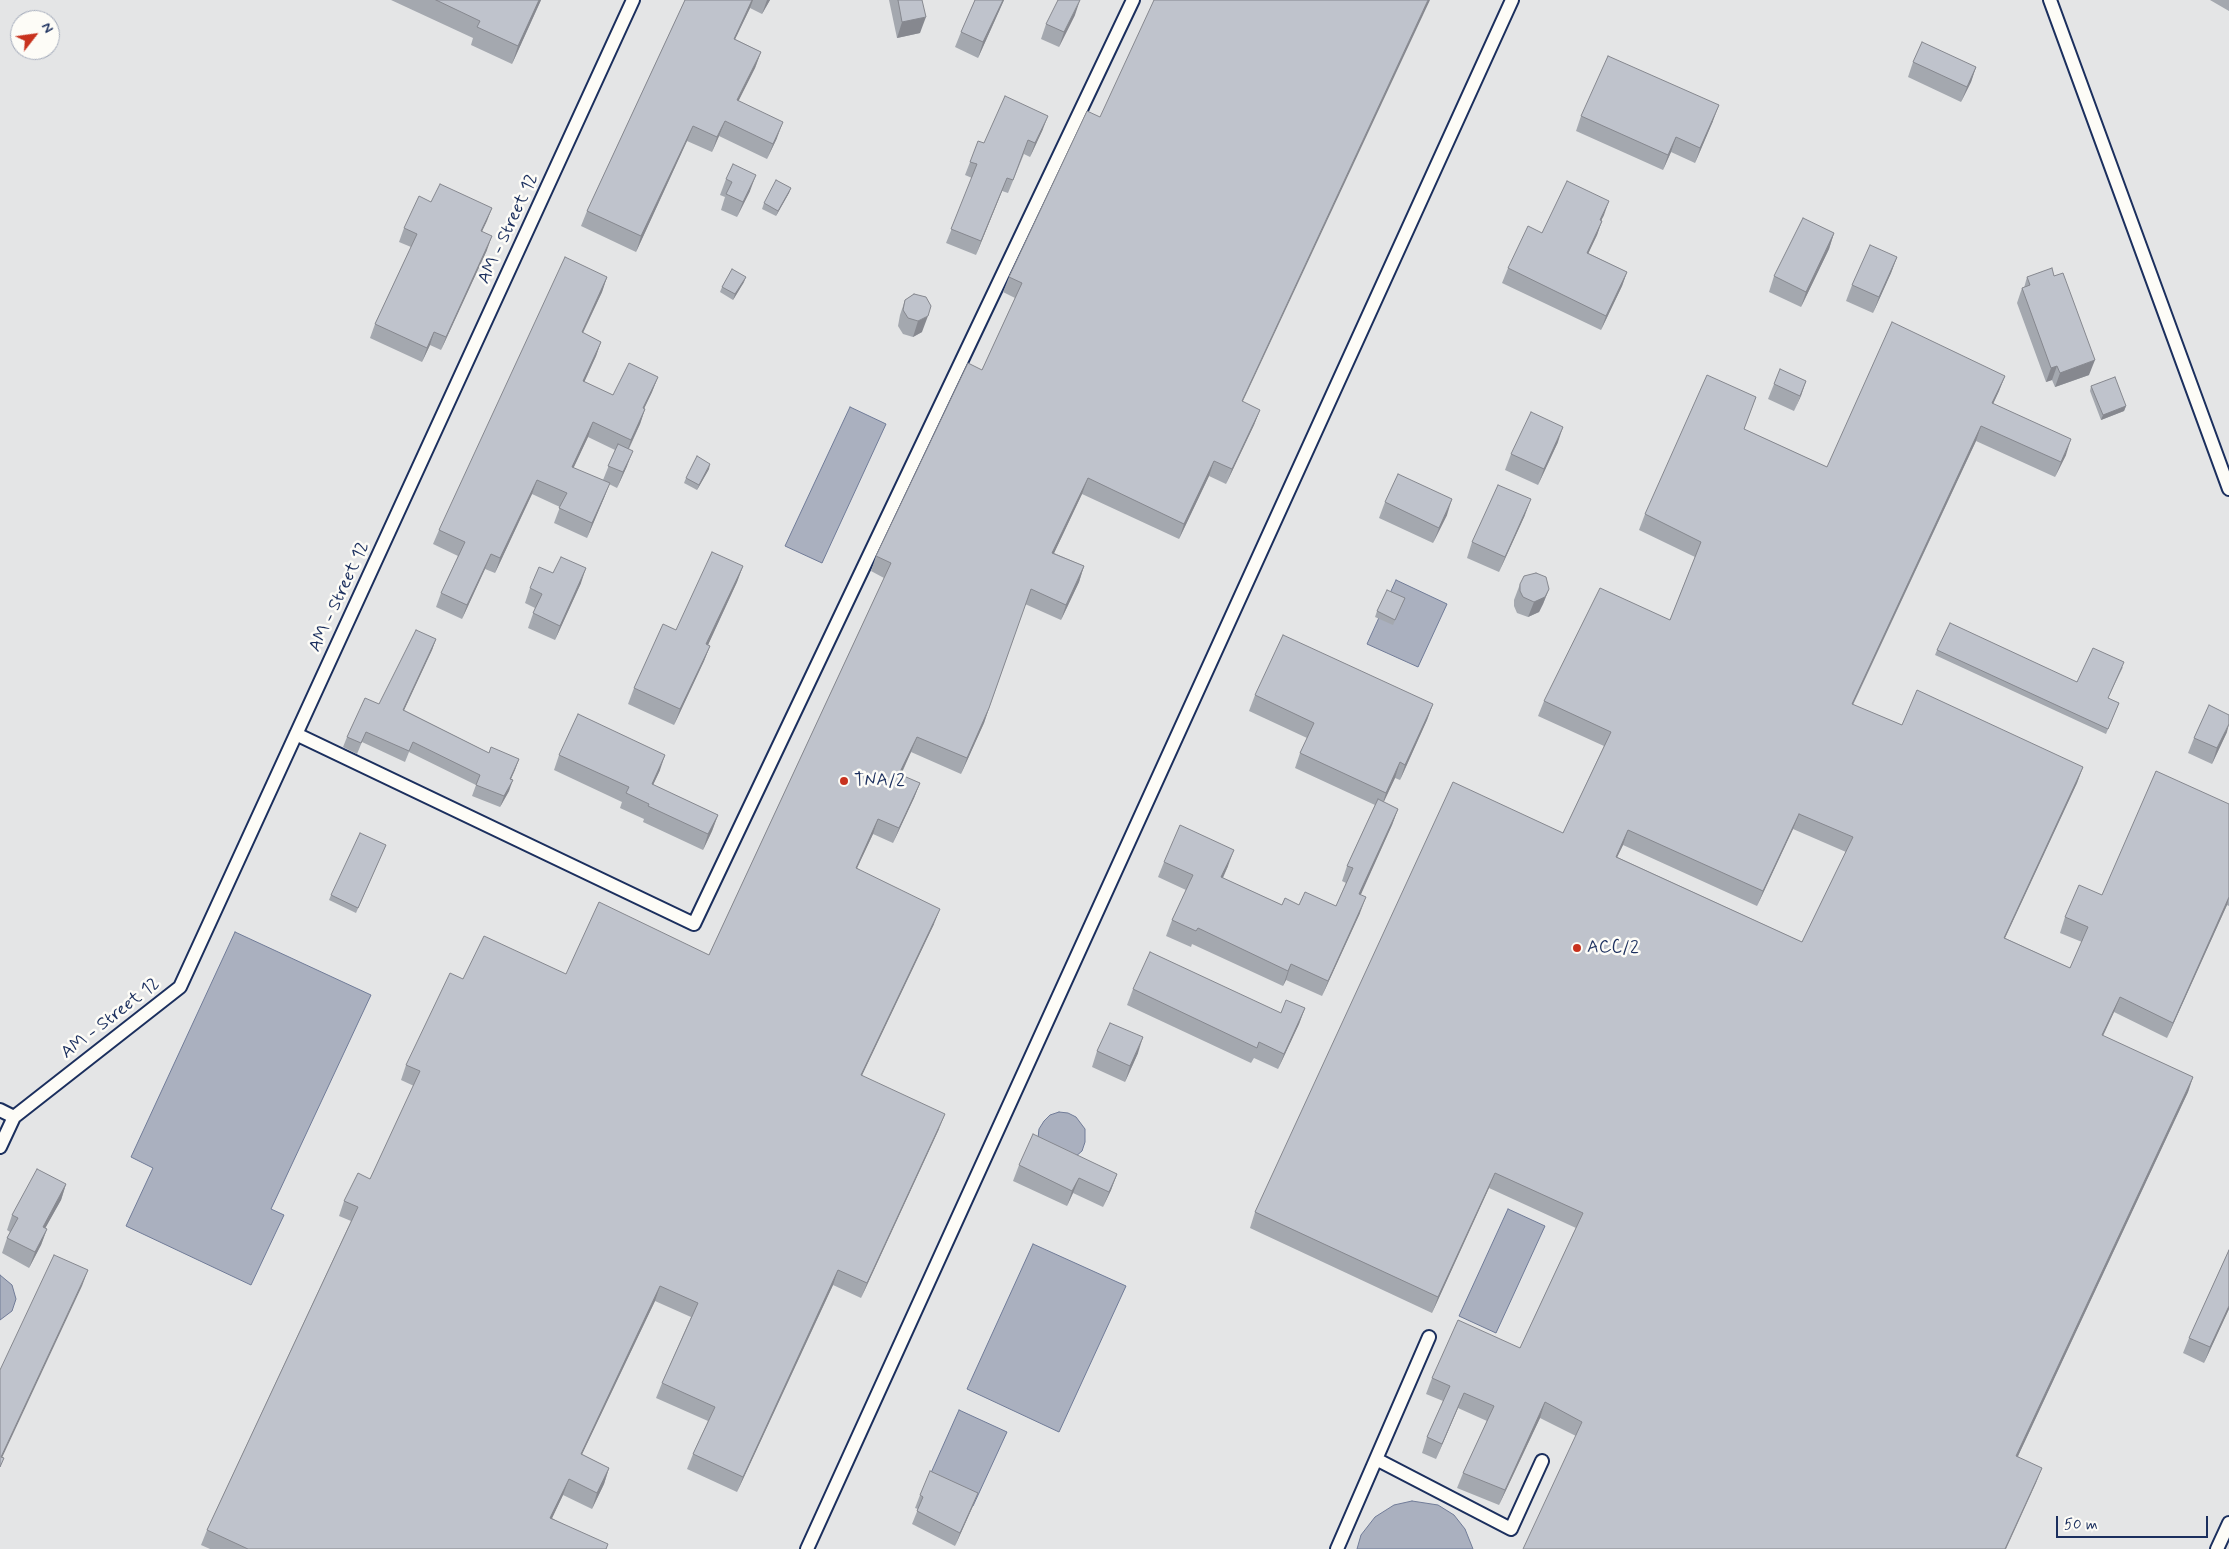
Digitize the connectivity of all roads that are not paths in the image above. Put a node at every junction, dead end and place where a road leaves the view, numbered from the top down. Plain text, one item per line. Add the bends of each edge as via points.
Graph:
1 (633, 0) edge
2 (1133, 0) edge
3 (1512, 0) edge
4 (2050, 0) edge
5 (2229, 489) edge
6 (296, 734) junction
7 (0, 1110) edge
8 (14, 1117) junction
9 (0, 1147) edge
10 (1429, 1337) dead end
11 (1376, 1459) junction
12 (1542, 1460) dead end
13 (2229, 1522) edge
14 (807, 1549) edge
15 (1337, 1549) edge
16 (2217, 1549) edge

1 - 6 lane, AM - Street 12
2 - 6 lane via 694,924
3 - 14 lane
4 - 5 lane
6 - 8 lane, AM - Street 12 via 180,987
7 - 8 lane
8 - 9 lane, AM - Street 12
10 - 11 lane
11 - 12 lane via 1512,1529
11 - 15 lane
13 - 16 lane

